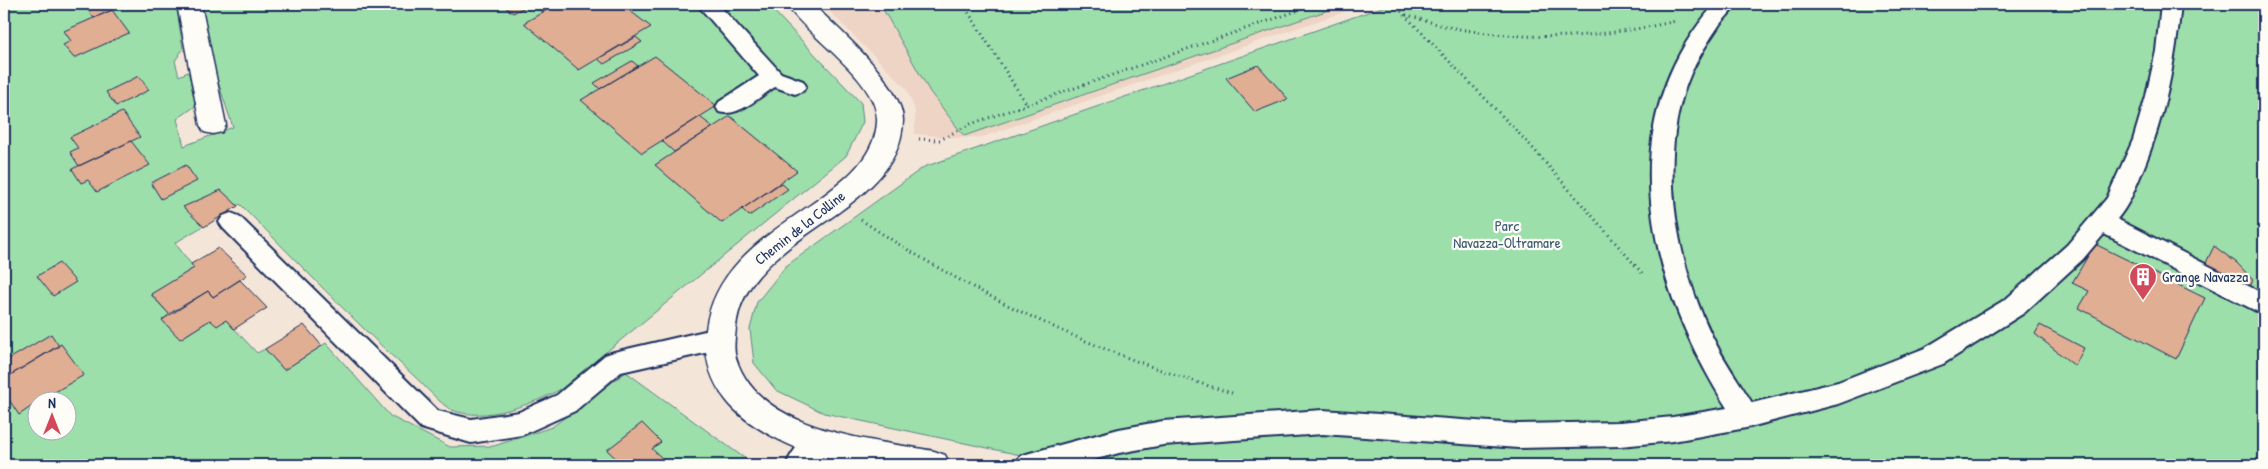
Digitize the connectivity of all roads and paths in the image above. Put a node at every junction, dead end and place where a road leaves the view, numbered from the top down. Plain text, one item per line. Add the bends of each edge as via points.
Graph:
1 (190, 4) edge
2 (707, 4) edge
3 (798, 4) edge
4 (964, 4) edge
5 (1317, 4) edge
6 (1394, 4) edge
7 (2171, 4) edge
8 (1725, 6) edge
9 (1404, 15) junction
10 (773, 78) junction
11 (796, 86) dead end
12 (1027, 105) junction
13 (727, 107) dead end
14 (213, 125) dead end
15 (888, 137) junction
16 (834, 201) junction
17 (231, 222) dead end
18 (2101, 222) junction
19 (1643, 275) dead end
20 (2264, 305) edge
21 (718, 339) junction
22 (1235, 394) dead end
23 (1746, 416) junction
24 (820, 441) junction
25 (800, 465) edge
26 (934, 465) edge
27 (1030, 465) edge

1 - 14 street
2 - 10 lane
3 - 15 street, Chemin de la Colline via 871,78 887,106 890,119
4 - 12 path
5 - 12 path
6 - 9 path
7 - 18 lane via 2166,51 2144,140 2117,203
8 - 9 path via 1624,32 1568,37 1488,34
8 - 23 lane via 1700,37 1674,89 1662,137 1660,174 1678,281 1705,348
9 - 19 path via 1530,145
10 - 11 lane
10 - 13 lane
12 - 15 path via 968,126 940,140
15 - 16 street, Chemin de la Colline via 884,153 869,171
16 - 21 street, Chemin de la Colline via 754,262 736,284 727,302
16 - 22 path via 903,249 1032,319 1139,364
17 - 21 lane via 430,420 472,431 522,424 566,402 614,363
18 - 20 lane
18 - 23 lane via 2075,252 2015,306 1934,356 1838,393
21 - 24 street, Chemin de la Colline via 724,373 741,401 782,427
23 - 27 lane via 1673,429 1573,436 1462,433 1323,422 1263,425 1163,432
24 - 25 lane
24 - 26 street, Chemin de la Colline

